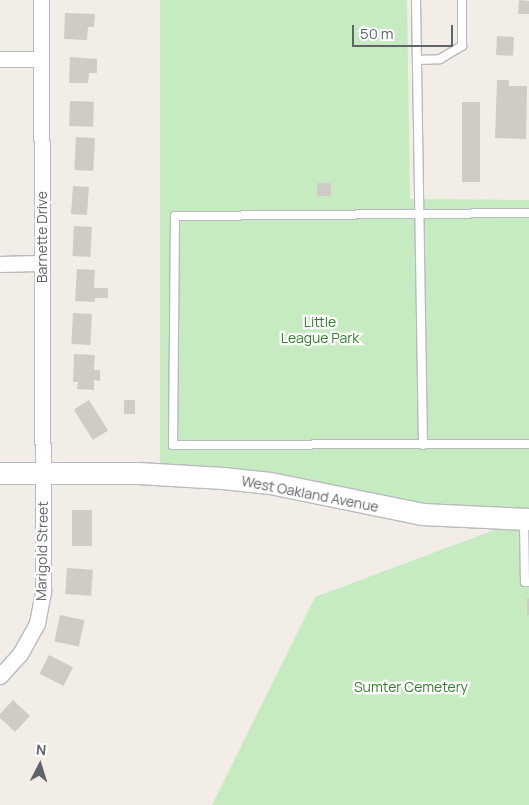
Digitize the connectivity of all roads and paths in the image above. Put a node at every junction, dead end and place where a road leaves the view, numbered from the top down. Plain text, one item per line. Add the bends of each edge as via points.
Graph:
1 (41, 0) edge
2 (416, 0) edge
3 (462, 0) edge
4 (0, 59) edge
5 (41, 59) junction
6 (417, 60) junction
7 (420, 214) junction
8 (529, 214) edge
9 (42, 263) junction
10 (0, 264) edge
11 (423, 444) junction
12 (529, 444) edge
13 (43, 473) junction
14 (0, 474) edge
15 (526, 519) edge
16 (529, 582) edge
17 (0, 676) edge

1 - 5 street, Barnette Drive
2 - 6 lane
3 - 6 lane via 462,46 440,59
4 - 5 street
5 - 9 street, Barnette Drive
6 - 7 lane
7 - 8 lane
7 - 11 lane
7 - 11 lane via 175,216 173,445
9 - 10 street
9 - 13 street, Barnette Drive
11 - 12 lane
13 - 14 street, West Oakland Avenue
13 - 15 street, West Oakland Avenue via 138,473 223,478 270,483 422,514
13 - 17 street, Marigold Street via 40,613 26,645
15 - 16 lane via 526,582

